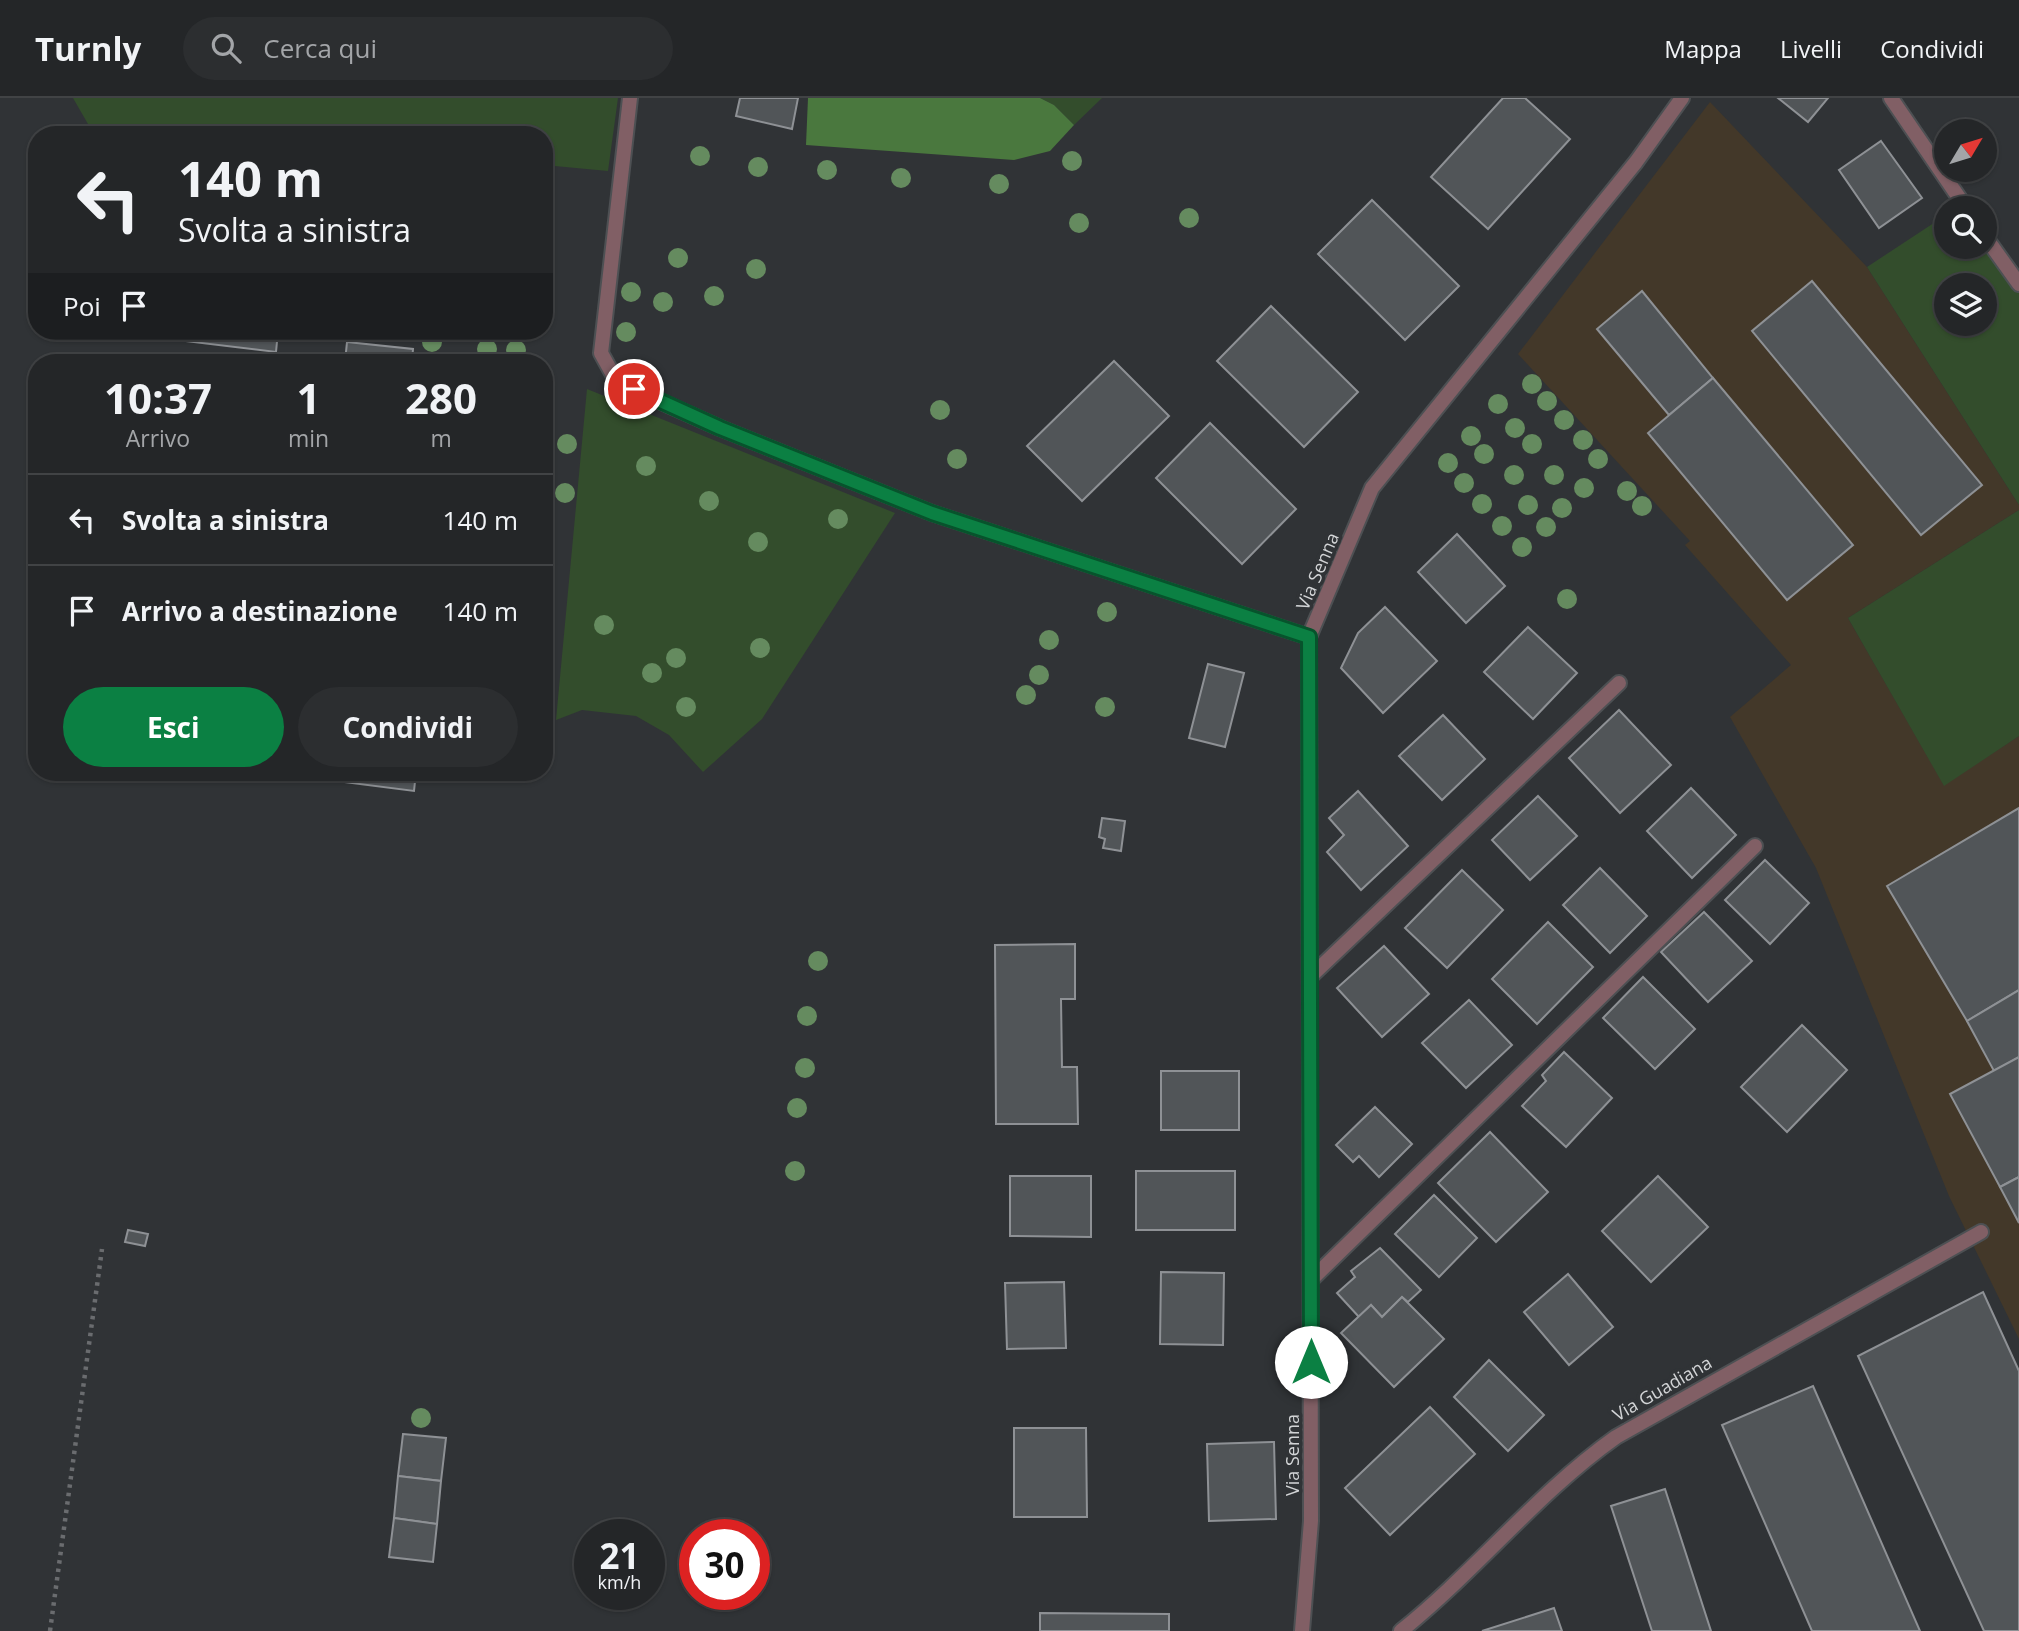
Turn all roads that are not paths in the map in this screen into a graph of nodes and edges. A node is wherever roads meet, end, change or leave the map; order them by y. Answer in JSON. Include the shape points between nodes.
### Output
{"nodes":[{"id":1,"x":630,"y":98,"type":"edge"},
{"id":2,"x":1682,"y":98,"type":"edge"},
{"id":3,"x":1891,"y":98,"type":"edge"},
{"id":4,"x":1958,"y":196,"type":"edge"},
{"id":5,"x":1997,"y":253,"type":"edge"},
{"id":6,"x":2019,"y":284,"type":"edge"},
{"id":7,"x":1309,"y":637,"type":"junction"},
{"id":8,"x":1619,"y":683,"type":"dead end"},
{"id":9,"x":1755,"y":846,"type":"dead end"},
{"id":10,"x":1310,"y":977,"type":"junction"},
{"id":11,"x":1981,"y":1231,"type":"dead end"},
{"id":12,"x":1311,"y":1280,"type":"junction"},
{"id":13,"x":1302,"y":1631,"type":"edge"},
{"id":14,"x":1401,"y":1631,"type":"edge"}],
"edges":[{"from":1,"to":7,"type":"street","via":[[601,353],[617,382],[932,513]]},
{"from":2,"to":7,"type":"street","name":"Via Senna","via":[[1636,162],[1372,488]]},
{"from":3,"to":4,"type":"street"},
{"from":5,"to":6,"type":"street"},
{"from":7,"to":10,"type":"street","name":"Via Senna"},
{"from":8,"to":10,"type":"street"},
{"from":9,"to":12,"type":"street"},
{"from":10,"to":12,"type":"street","name":"Via Senna"},
{"from":11,"to":14,"type":"street","name":"Via Guadiana","via":[[1616,1437],[1562,1480]]},
{"from":12,"to":13,"type":"street","name":"Via Senna","via":[[1311,1521]]}]}
